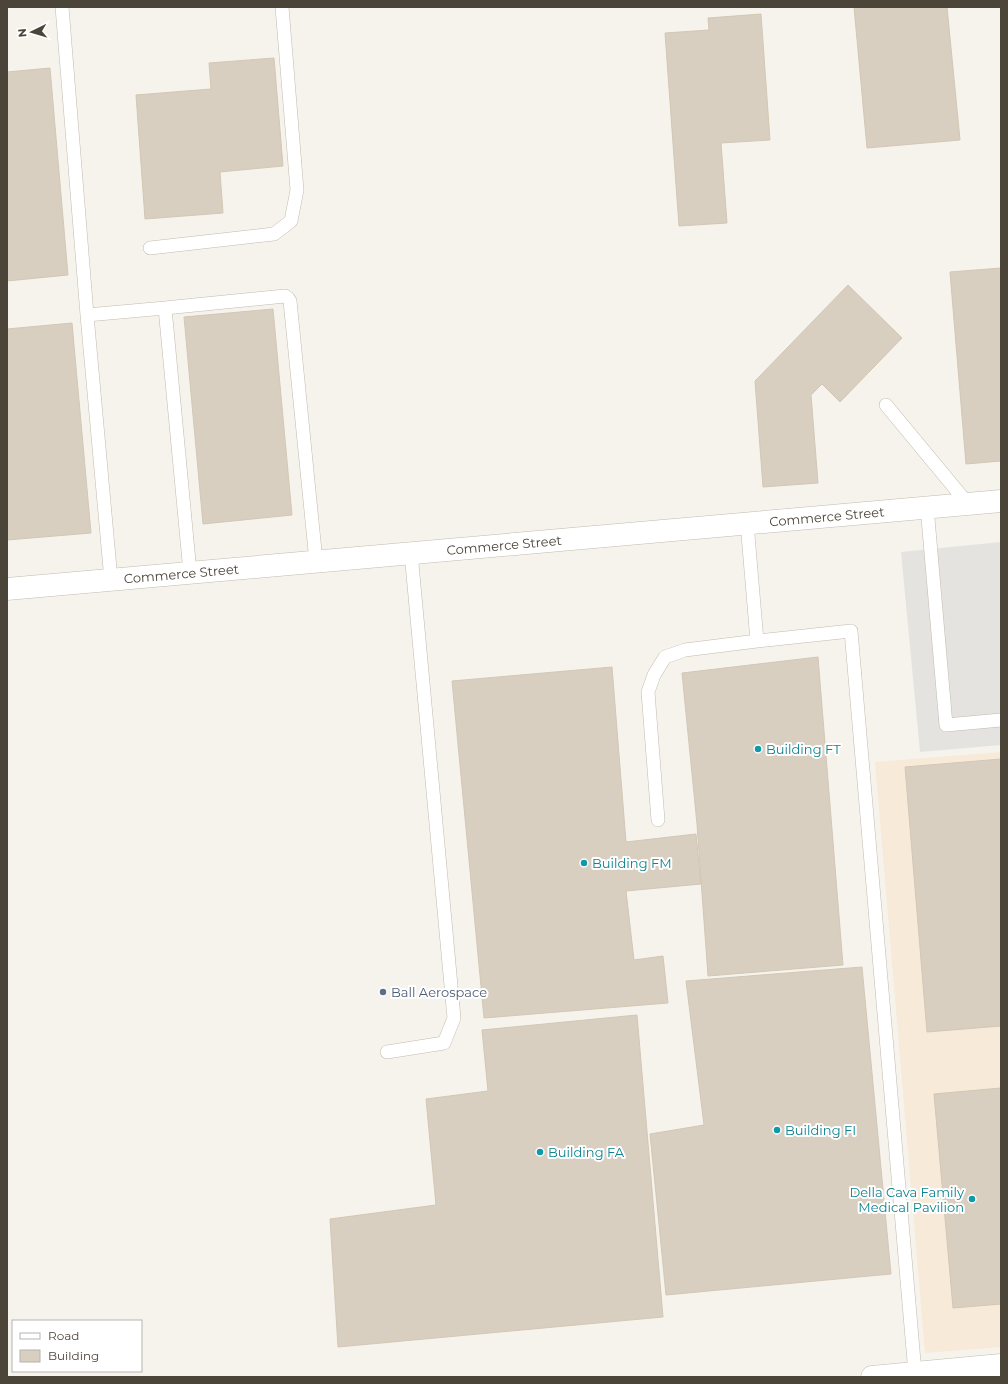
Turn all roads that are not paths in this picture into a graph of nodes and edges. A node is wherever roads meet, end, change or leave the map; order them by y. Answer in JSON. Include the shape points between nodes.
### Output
{"nodes":[{"id":1,"x":62,"y":7,"type":"edge"},
{"id":2,"x":282,"y":7,"type":"edge"},
{"id":3,"x":150,"y":248,"type":"dead end"},
{"id":4,"x":165,"y":308,"type":"junction"},
{"id":5,"x":88,"y":315,"type":"junction"},
{"id":6,"x":886,"y":405,"type":"dead end"},
{"id":7,"x":1001,"y":501,"type":"edge"},
{"id":8,"x":968,"y":504,"type":"junction"},
{"id":9,"x":927,"y":507,"type":"junction"},
{"id":10,"x":746,"y":523,"type":"junction"},
{"id":11,"x":411,"y":553,"type":"junction"},
{"id":12,"x":316,"y":561,"type":"junction"},
{"id":13,"x":190,"y":572,"type":"junction"},
{"id":14,"x":111,"y":580,"type":"junction"},
{"id":15,"x":7,"y":589,"type":"edge"},
{"id":16,"x":757,"y":641,"type":"junction"},
{"id":17,"x":1001,"y":720,"type":"edge"},
{"id":18,"x":658,"y":820,"type":"dead end"},
{"id":19,"x":386,"y":1052,"type":"dead end"},
{"id":20,"x":1001,"y":1365,"type":"edge"},
{"id":21,"x":915,"y":1373,"type":"junction"},
{"id":22,"x":872,"y":1377,"type":"edge"}],
"edges":[{"from":1,"to":5,"type":"lane"},
{"from":2,"to":3,"type":"lane","via":[[297,190],[291,221],[274,234]]},
{"from":4,"to":5,"type":"lane"},
{"from":4,"to":12,"type":"lane","via":[[285,296],[290,301]]},
{"from":4,"to":13,"type":"lane"},
{"from":5,"to":14,"type":"lane"},
{"from":6,"to":8,"type":"lane"},
{"from":7,"to":8,"type":"street","name":"Commerce Street"},
{"from":8,"to":9,"type":"street","name":"Commerce Street"},
{"from":9,"to":10,"type":"street","name":"Commerce Street"},
{"from":9,"to":17,"type":"lane","via":[[946,725]]},
{"from":10,"to":11,"type":"street","name":"Commerce Street"},
{"from":10,"to":16,"type":"lane"},
{"from":11,"to":12,"type":"street","name":"Commerce Street"},
{"from":11,"to":19,"type":"lane","via":[[454,1018],[444,1043]]},
{"from":12,"to":13,"type":"street","name":"Commerce Street"},
{"from":13,"to":14,"type":"street","name":"Commerce Street"},
{"from":14,"to":15,"type":"street","name":"Commerce Street"},
{"from":16,"to":18,"type":"lane","via":[[685,650],[665,657],[654,675],[648,692]]},
{"from":16,"to":21,"type":"lane","via":[[850,631]]},
{"from":20,"to":21,"type":"street"},
{"from":21,"to":22,"type":"street"}]}
